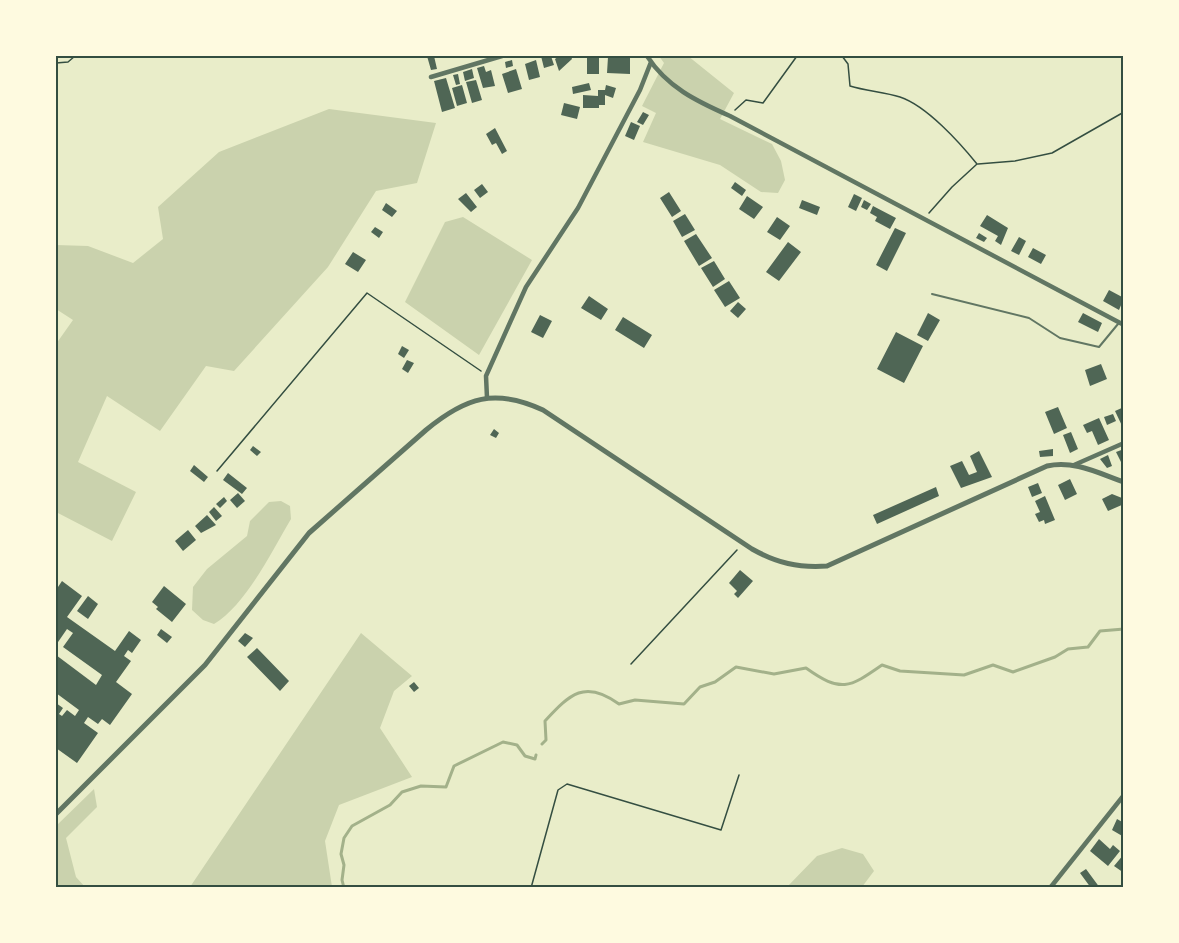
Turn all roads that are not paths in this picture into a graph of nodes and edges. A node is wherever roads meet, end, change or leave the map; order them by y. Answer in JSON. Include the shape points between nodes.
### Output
{"nodes":[{"id":1,"x":502,"y":56,"type":"edge"},
{"id":2,"x":647,"y":56,"type":"edge"},
{"id":3,"x":651,"y":62,"type":"junction"},
{"id":4,"x":431,"y":77,"type":"dead end"},
{"id":5,"x":932,"y":294,"type":"dead end"},
{"id":6,"x":1121,"y":324,"type":"edge"},
{"id":7,"x":488,"y":398,"type":"junction"},
{"id":8,"x":1124,"y":443,"type":"edge"},
{"id":9,"x":1074,"y":465,"type":"junction"},
{"id":10,"x":1124,"y":482,"type":"edge"},
{"id":11,"x":1124,"y":795,"type":"edge"},
{"id":12,"x":56,"y":814,"type":"edge"},
{"id":13,"x":1050,"y":888,"type":"edge"}],
"edges":[{"from":1,"to":4,"type":"street"},
{"from":2,"to":3,"type":"street"},
{"from":3,"to":6,"type":"street","via":[[658,74],[680,90]]},
{"from":3,"to":7,"type":"street","via":[[578,208],[526,287],[486,376]]},
{"from":5,"to":6,"type":"lane","via":[[1029,318],[1059,338],[1099,347]]},
{"from":7,"to":9,"type":"street","via":[[517,399],[543,410],[744,543],[770,559],[795,567],[827,567],[1047,466]]},
{"from":7,"to":12,"type":"street","via":[[469,402],[443,416],[329,513],[291,553],[206,665]]},
{"from":8,"to":9,"type":"street"},
{"from":9,"to":10,"type":"street"},
{"from":11,"to":13,"type":"street"}]}
